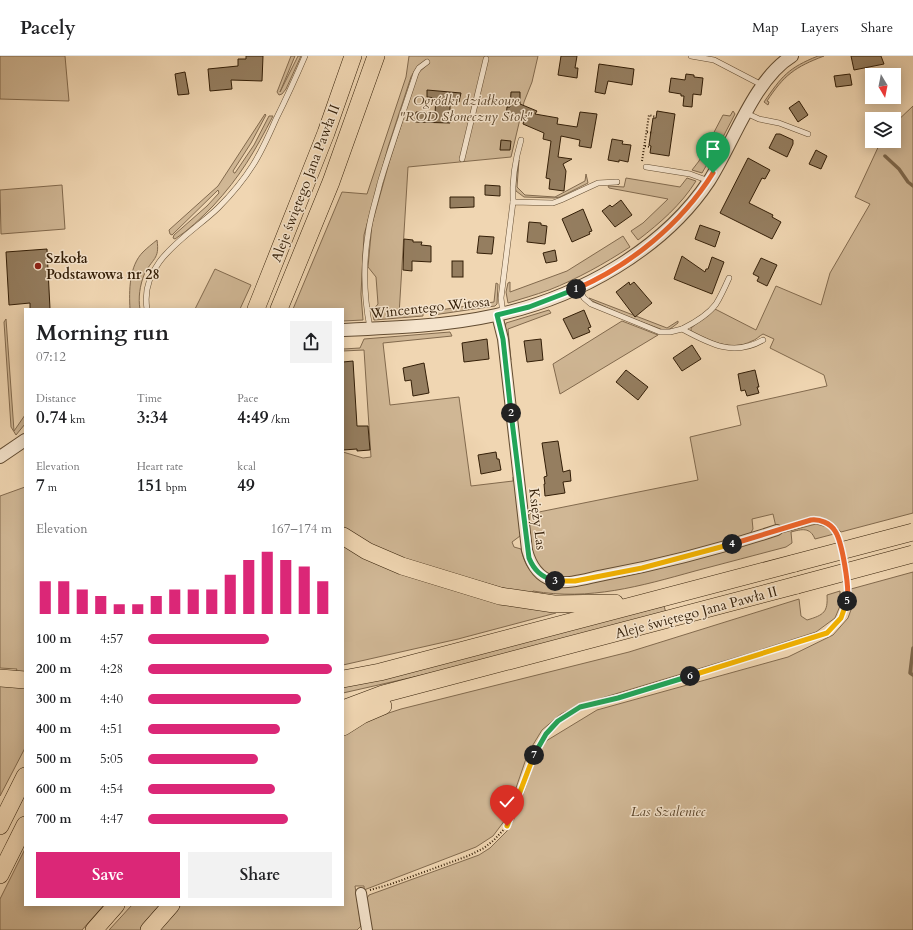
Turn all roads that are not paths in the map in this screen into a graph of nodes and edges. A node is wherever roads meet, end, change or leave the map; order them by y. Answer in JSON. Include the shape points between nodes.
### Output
{"nodes":[{"id":1,"x":305,"y":56,"type":"edge"},
{"id":2,"x":353,"y":56,"type":"edge"},
{"id":3,"x":376,"y":56,"type":"edge"},
{"id":4,"x":691,"y":56,"type":"edge"},
{"id":5,"x":792,"y":56,"type":"edge"},
{"id":6,"x":486,"y":59,"type":"dead end"},
{"id":7,"x":427,"y":62,"type":"dead end"},
{"id":8,"x":762,"y":85,"type":"junction"},
{"id":9,"x":746,"y":113,"type":"junction"},
{"id":10,"x":808,"y":134,"type":"dead end"},
{"id":11,"x":521,"y":140,"type":"dead end"},
{"id":12,"x":462,"y":159,"type":"dead end"},
{"id":13,"x":646,"y":167,"type":"road end"},
{"id":14,"x":708,"y":181,"type":"junction"},
{"id":15,"x":617,"y":182,"type":"dead end"},
{"id":16,"x":513,"y":202,"type":"junction"},
{"id":17,"x":729,"y":278,"type":"dead end"},
{"id":18,"x":578,"y":288,"type":"junction"},
{"id":19,"x":147,"y":308,"type":"edge"},
{"id":20,"x":256,"y":308,"type":"edge"},
{"id":21,"x":279,"y":308,"type":"edge"},
{"id":22,"x":500,"y":314,"type":"junction"},
{"id":23,"x":370,"y":329,"type":"junction"},
{"id":24,"x":682,"y":329,"type":"junction"},
{"id":25,"x":344,"y":330,"type":"edge"},
{"id":26,"x":763,"y":340,"type":"dead end"},
{"id":27,"x":24,"y":441,"type":"edge"},
{"id":28,"x":0,"y":457,"type":"edge"},
{"id":29,"x":777,"y":530,"type":"road end"},
{"id":30,"x":913,"y":532,"type":"edge"},
{"id":31,"x":344,"y":537,"type":"edge"},
{"id":32,"x":913,"y":554,"type":"edge"},
{"id":33,"x":675,"y":595,"type":"junction"},
{"id":34,"x":478,"y":669,"type":"junction"},
{"id":35,"x":0,"y":678,"type":"edge"},
{"id":36,"x":24,"y":680,"type":"edge"},
{"id":37,"x":344,"y":680,"type":"edge"},
{"id":38,"x":383,"y":694,"type":"junction"},
{"id":39,"x":344,"y":702,"type":"edge"},
{"id":40,"x":344,"y":709,"type":"edge"},
{"id":41,"x":344,"y":726,"type":"edge"},
{"id":42,"x":24,"y":778,"type":"edge"},
{"id":43,"x":1,"y":824,"type":"edge"},
{"id":44,"x":24,"y":827,"type":"edge"},
{"id":45,"x":0,"y":875,"type":"edge"},
{"id":46,"x":360,"y":893,"type":"road end"},
{"id":47,"x":115,"y":906,"type":"edge"},
{"id":48,"x":170,"y":906,"type":"edge"},
{"id":49,"x":94,"y":930,"type":"edge"},
{"id":50,"x":149,"y":930,"type":"edge"},
{"id":51,"x":366,"y":930,"type":"edge"}],
"edges":[{"from":1,"to":19,"type":"lane","via":[[263,147],[243,180],[218,208],[168,252],[156,268],[148,283]]},
{"from":2,"to":20,"type":"highway","name":"Aleje świętego Jana Pawła II","via":[[326,133]]},
{"from":3,"to":21,"type":"highway","name":"Aleje świętego Jana Pawła II","via":[[341,154]]},
{"from":4,"to":8,"type":"lane","via":[[714,60]]},
{"from":5,"to":8,"type":"street","name":"Wincentego Witosa","via":[[780,64]]},
{"from":6,"to":12,"type":"lane"},
{"from":7,"to":23,"type":"lane","via":[[416,73],[370,220],[367,235],[365,296]]},
{"from":8,"to":9,"type":"street","name":"Wincentego Witosa"},
{"from":9,"to":10,"type":"lane","via":[[760,120],[779,122]]},
{"from":9,"to":14,"type":"street","name":"Wincentego Witosa"},
{"from":11,"to":16,"type":"lane","via":[[515,163]]},
{"from":13,"to":14,"type":"lane","via":[[690,174]]},
{"from":14,"to":18,"type":"street","name":"Wincentego Witosa","via":[[687,210],[657,237],[630,258]]},
{"from":15,"to":16,"type":"lane","via":[[598,183],[553,203]]},
{"from":16,"to":22,"type":"lane"},
{"from":17,"to":24,"type":"lane","via":[[716,304],[699,319]]},
{"from":18,"to":22,"type":"street","name":"Wincentego Witosa","via":[[535,305]]},
{"from":18,"to":24,"type":"lane","via":[[587,301],[660,332]]},
{"from":22,"to":23,"type":"street","name":"Wincentego Witosa","via":[[438,324]]},
{"from":22,"to":29,"type":"street","name":"Księży Las","via":[[527,550],[532,565],[541,575],[553,581],[575,581],[670,561]]},
{"from":23,"to":25,"type":"street","name":"Wincentego Witosa"},
{"from":24,"to":26,"type":"lane","via":[[726,348],[750,346]]},
{"from":27,"to":28,"type":"street"},
{"from":30,"to":33,"type":"highway","name":"Aleje świętego Jana Pawła II","bridge":true},
{"from":31,"to":33,"type":"highway","via":[[402,566],[500,596],[577,605]]},
{"from":32,"to":34,"type":"highway","name":"Aleje świętego Jana Pawła II","bridge":true},
{"from":33,"to":37,"type":"highway"},
{"from":34,"to":38,"type":"highway"},
{"from":34,"to":41,"type":"highway","via":[[362,714]]},
{"from":35,"to":36,"type":"highway"},
{"from":38,"to":39,"type":"lane"},
{"from":38,"to":40,"type":"highway"},
{"from":42,"to":43,"type":"highway"},
{"from":44,"to":45,"type":"highway"},
{"from":46,"to":51,"type":"street"},
{"from":47,"to":49,"type":"highway"},
{"from":48,"to":50,"type":"highway"}]}
